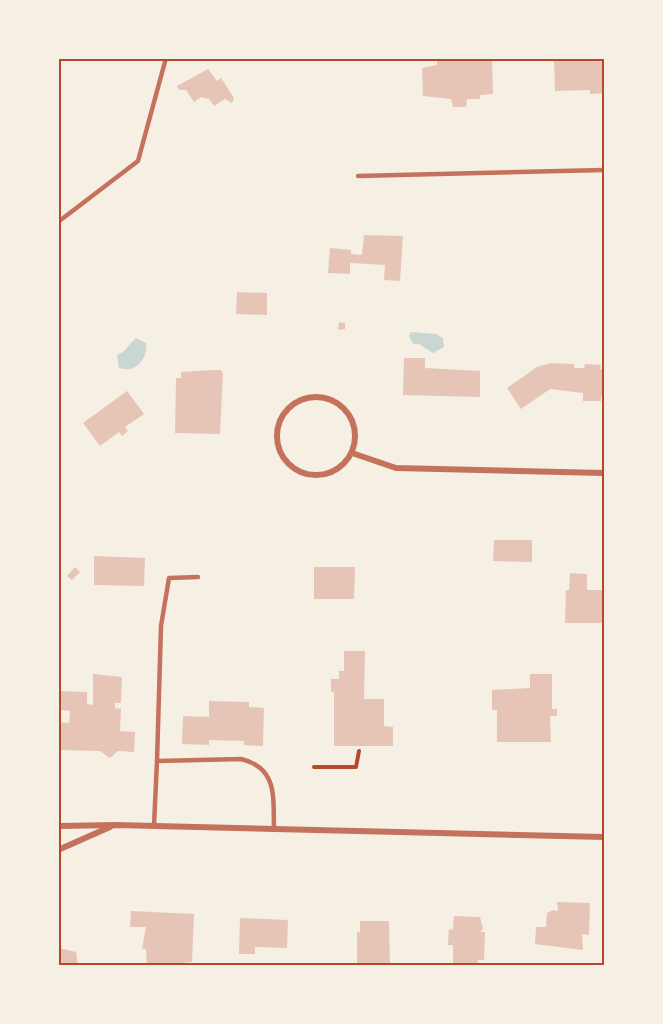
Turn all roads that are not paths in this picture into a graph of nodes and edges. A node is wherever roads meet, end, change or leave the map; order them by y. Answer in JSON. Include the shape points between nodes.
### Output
{"nodes":[{"id":1,"x":166,"y":58,"type":"edge"},
{"id":2,"x":604,"y":170,"type":"edge"},
{"id":3,"x":358,"y":176,"type":"dead end"},
{"id":4,"x":58,"y":222,"type":"edge"},
{"id":5,"x":352,"y":453,"type":"junction"},
{"id":6,"x":604,"y":473,"type":"edge"},
{"id":7,"x":198,"y":577,"type":"dead end"},
{"id":8,"x":157,"y":761,"type":"junction"},
{"id":9,"x":116,"y":825,"type":"junction"},
{"id":10,"x":58,"y":826,"type":"edge"},
{"id":11,"x":154,"y":826,"type":"junction"},
{"id":12,"x":274,"y":828,"type":"junction"},
{"id":13,"x":604,"y":837,"type":"edge"},
{"id":14,"x":58,"y":850,"type":"edge"}],
"edges":[{"from":1,"to":4,"type":"lane","via":[[138,160]]},
{"from":2,"to":3,"type":"lane"},
{"from":5,"to":5,"type":"street","via":[[356,438],[353,422],[339,404],[308,397],[284,413],[278,441],[280,451],[292,466],[304,473],[326,474]]},
{"from":5,"to":6,"type":"street","via":[[396,468]]},
{"from":7,"to":8,"type":"lane","via":[[169,578],[161,626]]},
{"from":8,"to":11,"type":"lane"},
{"from":8,"to":12,"type":"lane","via":[[254,762],[267,771],[272,786]]},
{"from":9,"to":10,"type":"street"},
{"from":9,"to":11,"type":"street"},
{"from":9,"to":14,"type":"street"},
{"from":11,"to":12,"type":"street"},
{"from":12,"to":13,"type":"street"}]}
